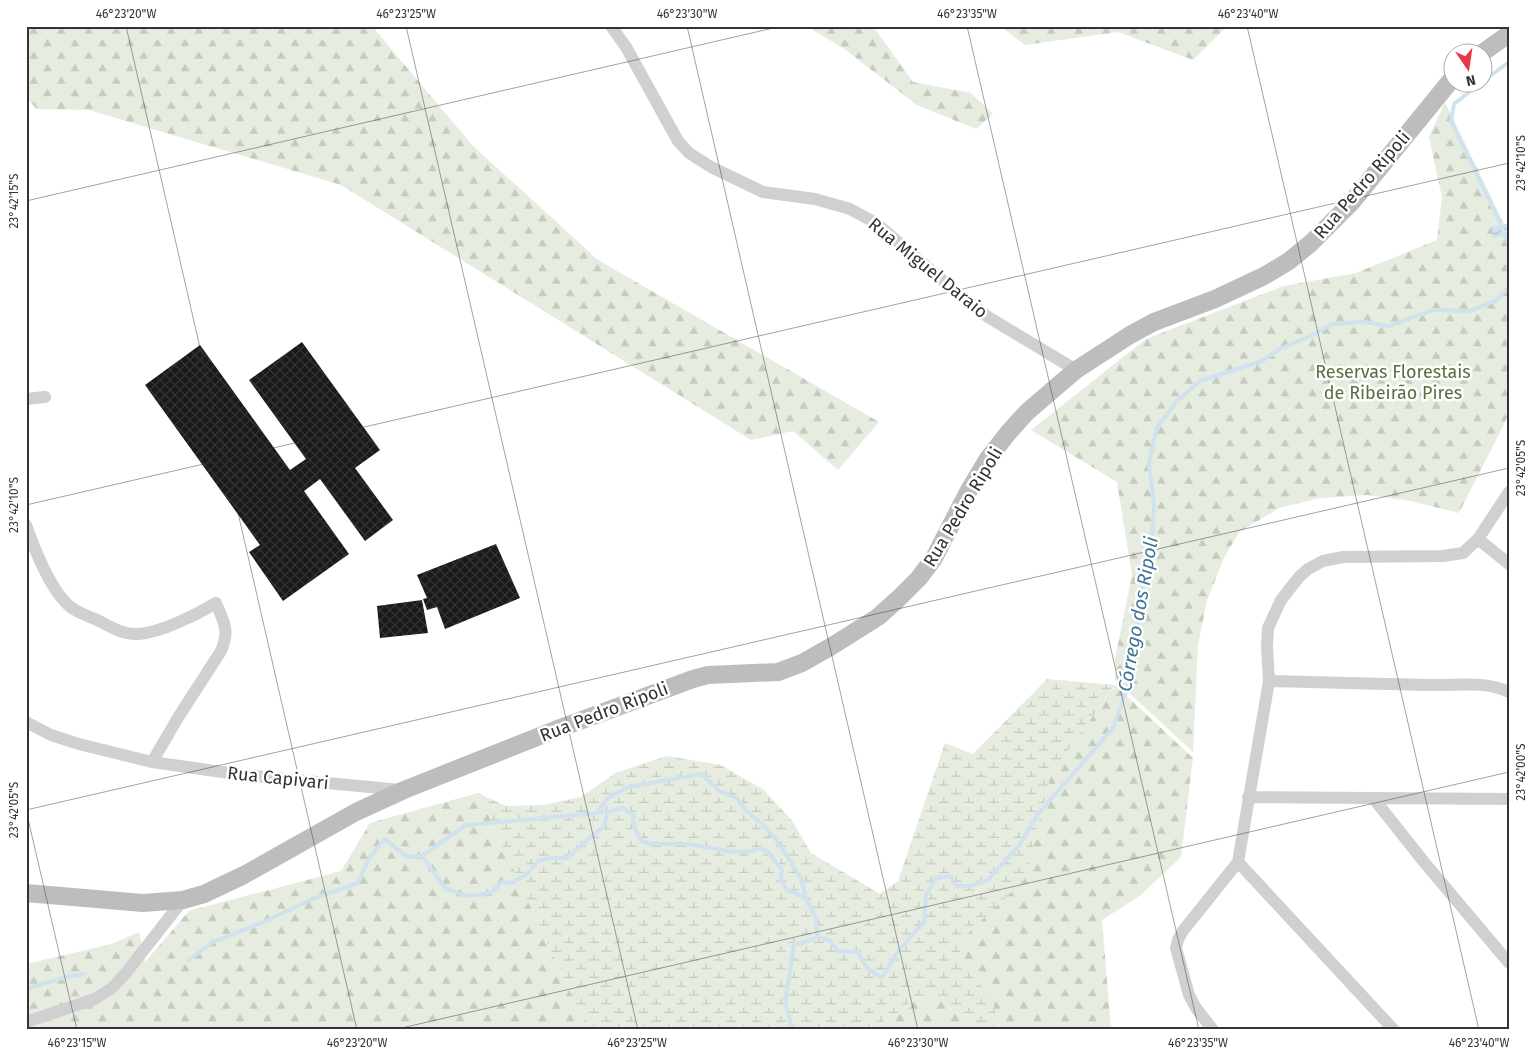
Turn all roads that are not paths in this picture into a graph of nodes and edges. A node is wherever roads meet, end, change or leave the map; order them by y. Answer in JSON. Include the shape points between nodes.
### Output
{"nodes":[{"id":1,"x":611,"y":26,"type":"edge"},
{"id":2,"x":1509,"y":34,"type":"edge"},
{"id":3,"x":1492,"y":46,"type":"edge"},
{"id":4,"x":1442,"y":91,"type":"edge"},
{"id":5,"x":1076,"y":370,"type":"junction"},
{"id":6,"x":45,"y":397,"type":"dead end"},
{"id":7,"x":26,"y":399,"type":"edge"},
{"id":8,"x":1509,"y":492,"type":"edge"},
{"id":9,"x":26,"y":525,"type":"edge"},
{"id":10,"x":1478,"y":539,"type":"junction"},
{"id":11,"x":1509,"y":564,"type":"edge"},
{"id":12,"x":1269,"y":681,"type":"junction"},
{"id":13,"x":1509,"y":692,"type":"edge"},
{"id":14,"x":26,"y":722,"type":"edge"},
{"id":15,"x":152,"y":762,"type":"junction"},
{"id":16,"x":404,"y":790,"type":"junction"},
{"id":17,"x":1248,"y":797,"type":"junction"},
{"id":18,"x":1374,"y":799,"type":"junction"},
{"id":19,"x":1508,"y":799,"type":"edge"},
{"id":20,"x":1238,"y":862,"type":"junction"},
{"id":21,"x":26,"y":893,"type":"edge"},
{"id":22,"x":183,"y":900,"type":"junction"},
{"id":23,"x":1509,"y":963,"type":"edge"},
{"id":24,"x":26,"y":1022,"type":"edge"},
{"id":25,"x":1213,"y":1030,"type":"edge"},
{"id":26,"x":1394,"y":1030,"type":"edge"}],
"edges":[{"from":1,"to":5,"type":"street","name":"Rua Miguel Daraio","via":[[678,141],[689,153],[763,192],[815,199],[850,209],[876,223],[988,317]]},
{"from":2,"to":3,"type":"street"},
{"from":4,"to":5,"type":"street","name":"Rua Pedro Ripoli","via":[[1351,203],[1289,261],[1215,299],[1154,322]]},
{"from":5,"to":16,"type":"street","name":"Rua Pedro Ripoli","via":[[1027,412],[987,460],[934,558],[919,578],[878,617],[832,646],[778,672],[708,675],[693,679]]},
{"from":6,"to":7,"type":"street"},
{"from":8,"to":10,"type":"street"},
{"from":9,"to":15,"type":"street","via":[[62,599],[72,608],[113,628],[127,633],[152,632],[192,617],[216,603],[227,631],[221,651]]},
{"from":10,"to":11,"type":"street"},
{"from":10,"to":12,"type":"street","via":[[1455,555],[1343,557],[1323,561],[1308,569],[1281,600],[1268,628]]},
{"from":12,"to":13,"type":"street","via":[[1484,684]]},
{"from":12,"to":17,"type":"street"},
{"from":14,"to":15,"type":"street","name":"Rua Capivari","via":[[78,744]]},
{"from":15,"to":16,"type":"street","name":"Rua Capivari","via":[[243,775]]},
{"from":16,"to":22,"type":"street","name":"Rua Pedro Ripoli","via":[[356,812],[244,876]]},
{"from":17,"to":18,"type":"street"},
{"from":17,"to":20,"type":"street"},
{"from":18,"to":19,"type":"street"},
{"from":18,"to":23,"type":"street"},
{"from":20,"to":25,"type":"street","via":[[1182,932],[1176,948],[1189,995]]},
{"from":20,"to":26,"type":"street"},
{"from":21,"to":22,"type":"street","name":"Rua Pedro Ripoli","via":[[142,903]]},
{"from":22,"to":24,"type":"street","via":[[112,988],[95,999]]}]}
